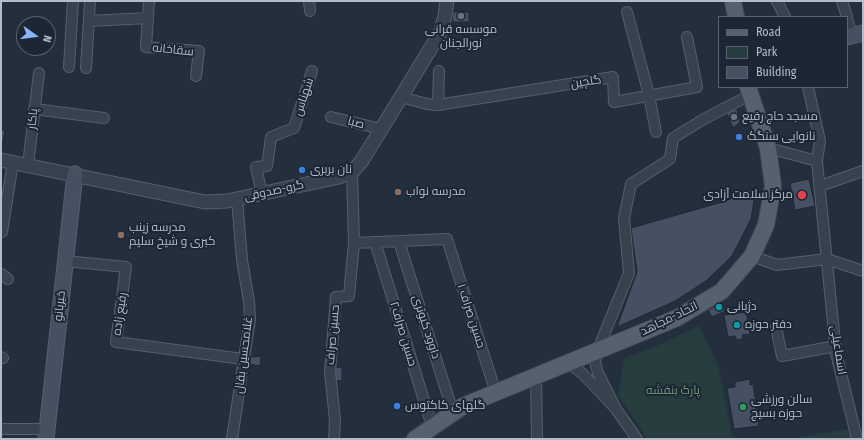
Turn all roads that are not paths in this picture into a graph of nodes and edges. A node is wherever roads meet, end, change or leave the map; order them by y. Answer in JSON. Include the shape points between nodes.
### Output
{"nodes":[{"id":1,"x":73,"y":1,"type":"edge"},
{"id":2,"x":90,"y":1,"type":"edge"},
{"id":3,"x":149,"y":1,"type":"edge"},
{"id":4,"x":447,"y":1,"type":"edge"},
{"id":5,"x":733,"y":1,"type":"edge"},
{"id":6,"x":777,"y":1,"type":"edge"},
{"id":7,"x":842,"y":1,"type":"edge"},
{"id":8,"x":627,"y":12,"type":"dead end"},
{"id":9,"x":736,"y":16,"type":"edge"},
{"id":10,"x":784,"y":16,"type":"edge"},
{"id":11,"x":847,"y":16,"type":"edge"},
{"id":12,"x":148,"y":18,"type":"junction"},
{"id":13,"x":848,"y":20,"type":"edge"},
{"id":14,"x":89,"y":21,"type":"junction"},
{"id":15,"x":854,"y":35,"type":"edge"},
{"id":16,"x":687,"y":37,"type":"dead end"},
{"id":17,"x":69,"y":67,"type":"dead end"},
{"id":18,"x":86,"y":68,"type":"dead end"},
{"id":19,"x":439,"y":70,"type":"dead end"},
{"id":20,"x":312,"y":71,"type":"dead end"},
{"id":21,"x":40,"y":73,"type":"dead end"},
{"id":22,"x":196,"y":76,"type":"dead end"},
{"id":23,"x":808,"y":88,"type":"edge"},
{"id":24,"x":749,"y":91,"type":"edge"},
{"id":25,"x":649,"y":96,"type":"junction"},
{"id":26,"x":401,"y":97,"type":"junction"},
{"id":27,"x":438,"y":105,"type":"junction"},
{"id":28,"x":34,"y":109,"type":"junction"},
{"id":29,"x":331,"y":117,"type":"dead end"},
{"id":30,"x":104,"y":118,"type":"dead end"},
{"id":31,"x":381,"y":129,"type":"junction"},
{"id":32,"x":656,"y":132,"type":"dead end"},
{"id":33,"x":768,"y":148,"type":"junction"},
{"id":34,"x":7,"y":161,"type":"edge"},
{"id":35,"x":817,"y":161,"type":"junction"},
{"id":36,"x":28,"y":165,"type":"junction"},
{"id":37,"x":863,"y":171,"type":"edge"},
{"id":38,"x":352,"y":172,"type":"junction"},
{"id":39,"x":75,"y":174,"type":"junction"},
{"id":40,"x":820,"y":186,"type":"junction"},
{"id":41,"x":262,"y":194,"type":"junction"},
{"id":42,"x":237,"y":199,"type":"junction"},
{"id":43,"x":2,"y":232,"type":"dead end"},
{"id":44,"x":375,"y":242,"type":"junction"},
{"id":45,"x":399,"y":242,"type":"junction"},
{"id":46,"x":354,"y":243,"type":"junction"},
{"id":47,"x":752,"y":256,"type":"junction"},
{"id":48,"x":827,"y":259,"type":"junction"},
{"id":49,"x":65,"y":261,"type":"junction"},
{"id":50,"x":863,"y":271,"type":"edge"},
{"id":51,"x":776,"y":327,"type":"dead end"},
{"id":52,"x":836,"y":346,"type":"junction"},
{"id":53,"x":597,"y":352,"type":"junction"},
{"id":54,"x":243,"y":360,"type":"junction"},
{"id":55,"x":569,"y":363,"type":"junction"},
{"id":56,"x":536,"y":376,"type":"junction"},
{"id":57,"x":496,"y":392,"type":"junction"},
{"id":58,"x":616,"y":409,"type":"junction"},
{"id":59,"x":454,"y":412,"type":"junction"},
{"id":60,"x":432,"y":426,"type":"junction"},
{"id":61,"x":1,"y":429,"type":"edge"},
{"id":62,"x":46,"y":434,"type":"edge"},
{"id":63,"x":232,"y":439,"type":"edge"},
{"id":64,"x":334,"y":439,"type":"edge"},
{"id":65,"x":415,"y":439,"type":"edge"},
{"id":66,"x":537,"y":439,"type":"edge"},
{"id":67,"x":637,"y":439,"type":"edge"},
{"id":68,"x":857,"y":439,"type":"edge"}],
"edges":[{"from":1,"to":17,"type":"street"},
{"from":2,"to":14,"type":"street"},
{"from":3,"to":12,"type":"street","name":"سقاخانه"},
{"from":4,"to":26,"type":"street","via":[[440,33]]},
{"from":5,"to":9,"type":"main road"},
{"from":6,"to":10,"type":"street"},
{"from":7,"to":11,"type":"street"},
{"from":8,"to":25,"type":"street"},
{"from":12,"to":14,"type":"street"},
{"from":12,"to":22,"type":"street","name":"سقاخانه","via":[[146,47],[199,51]]},
{"from":13,"to":15,"type":"street"},
{"from":14,"to":18,"type":"street"},
{"from":16,"to":25,"type":"street","name":"گلچین","via":[[698,87]]},
{"from":19,"to":27,"type":"street"},
{"from":20,"to":41,"type":"street","name":"شهناس","via":[[294,128],[271,137],[266,166],[256,167]]},
{"from":21,"to":28,"type":"street","name":"پاکار"},
{"from":23,"to":35,"type":"street","name":"اسماعیلی","via":[[820,141]]},
{"from":24,"to":33,"type":"main road","name":"اتحاد-مجاهد"},
{"from":24,"to":53,"type":"street","via":[[673,138],[670,159],[631,184],[624,218],[629,273]]},
{"from":25,"to":27,"type":"street","name":"گلچین","via":[[614,102],[613,77]]},
{"from":25,"to":32,"type":"street"},
{"from":26,"to":27,"type":"street","name":"گلچین"},
{"from":26,"to":31,"type":"street"},
{"from":28,"to":30,"type":"street"},
{"from":28,"to":36,"type":"street","name":"پاکار"},
{"from":29,"to":31,"type":"street","name":"صبا"},
{"from":31,"to":38,"type":"street"},
{"from":33,"to":35,"type":"street"},
{"from":33,"to":47,"type":"main road","name":"اتحاد-مجاهد","via":[[772,186],[766,225]]},
{"from":34,"to":36,"type":"street","name":"گرو-صدوقی"},
{"from":34,"to":43,"type":"street"},
{"from":35,"to":40,"type":"street","name":"اسماعیلی"},
{"from":36,"to":39,"type":"street","name":"گرو-صدوقی"},
{"from":37,"to":40,"type":"street"},
{"from":38,"to":41,"type":"street","name":"گرو-صدوقی"},
{"from":38,"to":46,"type":"street","name":"حسین صراف"},
{"from":39,"to":42,"type":"street","name":"گرو-صدوقی","via":[[205,202]]},
{"from":39,"to":49,"type":"main road","name":"خیربانو"},
{"from":40,"to":48,"type":"street","name":"اسماعیلی"},
{"from":41,"to":42,"type":"street","name":"گرو-صدوقی"},
{"from":42,"to":54,"type":"street","name":"غلامحسین بقال","via":[[250,319]]},
{"from":44,"to":45,"type":"street"},
{"from":44,"to":46,"type":"street"},
{"from":44,"to":60,"type":"street","name":"حسین صراف۲"},
{"from":45,"to":57,"type":"street","name":"حسین صراف ۱","via":[[446,239]]},
{"from":45,"to":59,"type":"street","name":"داوود کبوتری"},
{"from":46,"to":64,"type":"street","name":"حسین صراف","via":[[349,296],[336,297],[330,372],[335,420]]},
{"from":47,"to":48,"type":"street","via":[[777,265]]},
{"from":47,"to":53,"type":"main road","name":"اتحاد-مجاهد","via":[[722,291],[677,318]]},
{"from":48,"to":50,"type":"street"},
{"from":48,"to":52,"type":"street","name":"اسماعیلی"},
{"from":49,"to":54,"type":"street","name":"رفیع زاده","via":[[126,267],[116,342]]},
{"from":49,"to":62,"type":"main road","name":"خیربانو"},
{"from":51,"to":52,"type":"street","via":[[782,356]]},
{"from":52,"to":68,"type":"street","name":"اسماعیلی"},
{"from":53,"to":55,"type":"main road","name":"اتحاد-مجاهد"},
{"from":53,"to":58,"type":"street","via":[[595,362],[598,373]]},
{"from":54,"to":63,"type":"street","name":"غلامحسین بقال"},
{"from":55,"to":56,"type":"main road","name":"اتحاد-مجاهد"},
{"from":55,"to":58,"type":"street"},
{"from":56,"to":57,"type":"main road","name":"اتحاد-مجاهد"},
{"from":56,"to":66,"type":"street"},
{"from":57,"to":59,"type":"main road","name":"اتحاد-مجاهد"},
{"from":58,"to":67,"type":"street"},
{"from":59,"to":60,"type":"main road","name":"اتحاد-مجاهد"},
{"from":60,"to":65,"type":"main road","name":"اتحاد-مجاهد"},
{"from":61,"to":62,"type":"street"}]}
